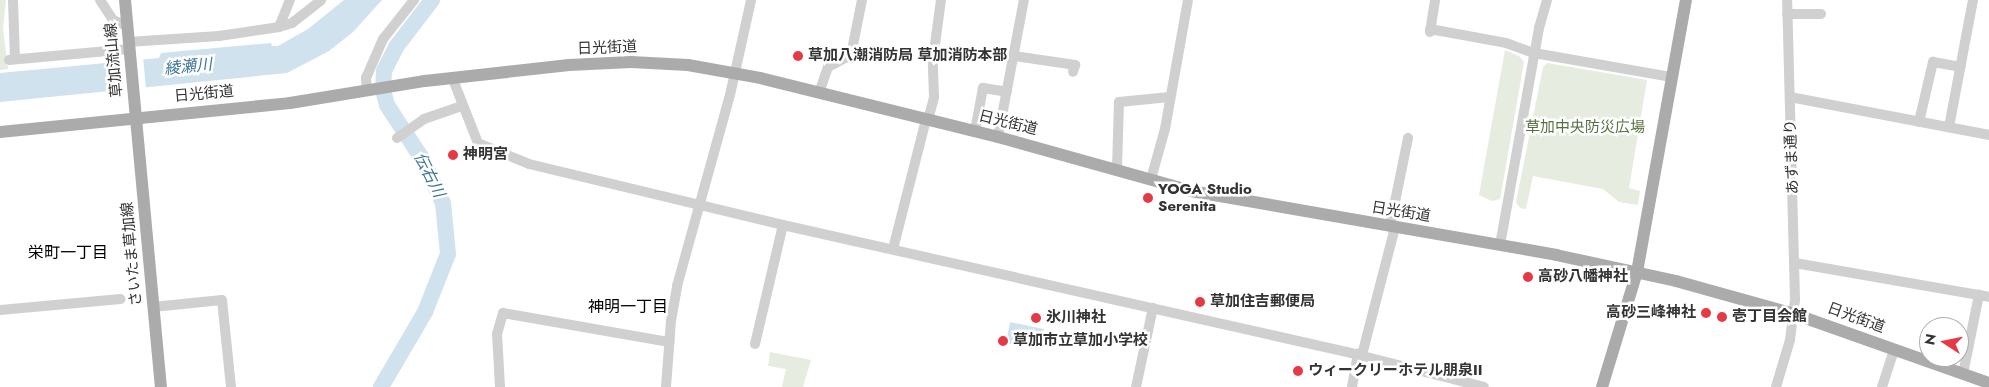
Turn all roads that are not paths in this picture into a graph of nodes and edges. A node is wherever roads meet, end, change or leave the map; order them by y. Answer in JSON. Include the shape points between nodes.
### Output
{"nodes":[{"id":1,"x":13,"y":0,"type":"edge"},
{"id":2,"x":100,"y":0,"type":"edge"},
{"id":3,"x":125,"y":0,"type":"edge"},
{"id":4,"x":290,"y":0,"type":"edge"},
{"id":5,"x":321,"y":0,"type":"edge"},
{"id":6,"x":414,"y":0,"type":"edge"},
{"id":7,"x":751,"y":0,"type":"edge"},
{"id":8,"x":862,"y":0,"type":"edge"},
{"id":9,"x":941,"y":0,"type":"edge"},
{"id":10,"x":1024,"y":0,"type":"edge"},
{"id":11,"x":1188,"y":0,"type":"edge"},
{"id":12,"x":1435,"y":0,"type":"edge"},
{"id":13,"x":1548,"y":0,"type":"edge"},
{"id":14,"x":1686,"y":0,"type":"edge"},
{"id":15,"x":1787,"y":0,"type":"edge"},
{"id":16,"x":1973,"y":0,"type":"edge"},
{"id":17,"x":1787,"y":14,"type":"junction"},
{"id":18,"x":1822,"y":14,"type":"dead end"},
{"id":19,"x":127,"y":26,"type":"junction"},
{"id":20,"x":282,"y":26,"type":"junction"},
{"id":21,"x":129,"y":48,"type":"junction"},
{"id":22,"x":1534,"y":53,"type":"junction"},
{"id":23,"x":1014,"y":56,"type":"junction"},
{"id":24,"x":1961,"y":67,"type":"junction"},
{"id":25,"x":1073,"y":72,"type":"dead end"},
{"id":26,"x":734,"y":73,"type":"junction"},
{"id":27,"x":452,"y":77,"type":"junction"},
{"id":28,"x":1672,"y":77,"type":"junction"},
{"id":29,"x":371,"y":90,"type":"junction"},
{"id":30,"x":1007,"y":92,"type":"junction"},
{"id":31,"x":819,"y":93,"type":"junction"},
{"id":32,"x":1170,"y":97,"type":"junction"},
{"id":33,"x":1790,"y":97,"type":"junction"},
{"id":34,"x":461,"y":106,"type":"junction"},
{"id":35,"x":135,"y":118,"type":"junction"},
{"id":36,"x":927,"y":120,"type":"junction"},
{"id":37,"x":1919,"y":122,"type":"junction"},
{"id":38,"x":1949,"y":127,"type":"junction"},
{"id":39,"x":0,"y":132,"type":"edge"},
{"id":40,"x":975,"y":132,"type":"junction"},
{"id":41,"x":1989,"y":135,"type":"edge"},
{"id":42,"x":998,"y":137,"type":"junction"},
{"id":43,"x":397,"y":138,"type":"dead end"},
{"id":44,"x":1408,"y":138,"type":"dead end"},
{"id":45,"x":1117,"y":169,"type":"junction"},
{"id":46,"x":1151,"y":179,"type":"junction"},
{"id":47,"x":700,"y":206,"type":"junction"},
{"id":48,"x":783,"y":225,"type":"junction"},
{"id":49,"x":1393,"y":227,"type":"junction"},
{"id":50,"x":1500,"y":245,"type":"junction"},
{"id":51,"x":893,"y":250,"type":"junction"},
{"id":52,"x":1795,"y":263,"type":"junction"},
{"id":53,"x":1638,"y":272,"type":"junction"},
{"id":54,"x":1984,"y":296,"type":"edge"},
{"id":55,"x":120,"y":299,"type":"dead end"},
{"id":56,"x":153,"y":307,"type":"junction"},
{"id":57,"x":1153,"y":308,"type":"junction"},
{"id":58,"x":0,"y":310,"type":"edge"},
{"id":59,"x":1794,"y":314,"type":"junction"},
{"id":60,"x":669,"y":342,"type":"junction"},
{"id":61,"x":755,"y":344,"type":"dead end"},
{"id":62,"x":1894,"y":349,"type":"junction"},
{"id":63,"x":1360,"y":355,"type":"junction"},
{"id":64,"x":1963,"y":374,"type":"junction"},
{"id":65,"x":1989,"y":383,"type":"edge"},
{"id":66,"x":161,"y":387,"type":"edge"},
{"id":67,"x":231,"y":387,"type":"edge"},
{"id":68,"x":500,"y":387,"type":"edge"},
{"id":69,"x":666,"y":387,"type":"edge"},
{"id":70,"x":1136,"y":387,"type":"edge"},
{"id":71,"x":1352,"y":387,"type":"edge"},
{"id":72,"x":1484,"y":387,"type":"edge"},
{"id":73,"x":1602,"y":387,"type":"edge"},
{"id":74,"x":1776,"y":387,"type":"edge"},
{"id":75,"x":1882,"y":387,"type":"edge"}],
"edges":[{"from":1,"to":21,"type":"street","via":[[12,60]]},
{"from":2,"to":19,"type":"street","via":[[113,20]]},
{"from":3,"to":19,"type":"main road","name":"草加流山線"},
{"from":4,"to":20,"type":"street"},
{"from":5,"to":20,"type":"street"},
{"from":6,"to":29,"type":"street","via":[[383,38],[368,71]]},
{"from":7,"to":26,"type":"street"},
{"from":8,"to":31,"type":"street","via":[[851,55],[828,67]]},
{"from":9,"to":36,"type":"street","via":[[934,59],[934,97]]},
{"from":10,"to":23,"type":"street"},
{"from":11,"to":32,"type":"street"},
{"from":12,"to":22,"type":"street","via":[[1430,30],[1506,43]]},
{"from":13,"to":22,"type":"street"},
{"from":14,"to":28,"type":"main road"},
{"from":15,"to":17,"type":"street","name":"あずま通り"},
{"from":16,"to":24,"type":"street"},
{"from":17,"to":18,"type":"street"},
{"from":17,"to":33,"type":"street","name":"あずま通り"},
{"from":19,"to":21,"type":"main road","name":"草加流山線"},
{"from":20,"to":21,"type":"street"},
{"from":21,"to":35,"type":"main road","name":"草加流山線"},
{"from":22,"to":28,"type":"street"},
{"from":22,"to":50,"type":"street"},
{"from":23,"to":25,"type":"street","via":[[1075,65]]},
{"from":23,"to":30,"type":"street"},
{"from":24,"to":37,"type":"street","via":[[1933,62]]},
{"from":24,"to":38,"type":"street"},
{"from":26,"to":27,"type":"main road","name":"日光街道","via":[[688,65],[631,62]]},
{"from":26,"to":31,"type":"main road","name":"日光街道"},
{"from":26,"to":47,"type":"street"},
{"from":27,"to":29,"type":"main road","name":"日光街道"},
{"from":27,"to":34,"type":"street"},
{"from":28,"to":53,"type":"main road"},
{"from":29,"to":35,"type":"main road","name":"日光街道","via":[[290,103]]},
{"from":30,"to":40,"type":"street","via":[[983,88]]},
{"from":30,"to":42,"type":"street"},
{"from":31,"to":36,"type":"main road","name":"日光街道"},
{"from":32,"to":45,"type":"street","via":[[1119,102]]},
{"from":32,"to":46,"type":"street"},
{"from":33,"to":37,"type":"street"},
{"from":33,"to":52,"type":"street","name":"あずま通り"},
{"from":34,"to":43,"type":"street","via":[[424,119]]},
{"from":34,"to":47,"type":"street","via":[[473,136],[487,149],[539,166]]},
{"from":35,"to":39,"type":"main road","name":"日光街道"},
{"from":35,"to":56,"type":"main road","name":"さいたま草加線"},
{"from":36,"to":40,"type":"main road","name":"日光街道"},
{"from":36,"to":51,"type":"street"},
{"from":37,"to":38,"type":"street"},
{"from":38,"to":41,"type":"street"},
{"from":40,"to":42,"type":"main road","name":"日光街道"},
{"from":42,"to":45,"type":"main road","name":"日光街道"},
{"from":44,"to":49,"type":"street"},
{"from":45,"to":46,"type":"main road","name":"日光街道"},
{"from":46,"to":49,"type":"main road","name":"日光街道","via":[[1233,200]]},
{"from":47,"to":48,"type":"street"},
{"from":47,"to":60,"type":"street","via":[[677,286]]},
{"from":48,"to":51,"type":"street"},
{"from":48,"to":61,"type":"street"},
{"from":49,"to":50,"type":"main road","name":"日光街道"},
{"from":49,"to":63,"type":"street"},
{"from":50,"to":53,"type":"main road","name":"日光街道"},
{"from":51,"to":57,"type":"street"},
{"from":52,"to":54,"type":"street"},
{"from":52,"to":59,"type":"street","name":"あずま通り"},
{"from":53,"to":59,"type":"main road","name":"日光街道"},
{"from":53,"to":73,"type":"main road"},
{"from":54,"to":64,"type":"street"},
{"from":55,"to":58,"type":"street"},
{"from":56,"to":66,"type":"main road","name":"さいたま草加線"},
{"from":56,"to":67,"type":"street","via":[[222,300]]},
{"from":57,"to":63,"type":"street"},
{"from":57,"to":70,"type":"street"},
{"from":59,"to":62,"type":"main road","name":"日光街道"},
{"from":59,"to":74,"type":"street","name":"あずま通り"},
{"from":60,"to":68,"type":"street","via":[[503,312],[498,334]]},
{"from":60,"to":69,"type":"street"},
{"from":62,"to":64,"type":"main road","name":"日光街道"},
{"from":62,"to":75,"type":"street"},
{"from":63,"to":71,"type":"street"},
{"from":63,"to":72,"type":"street"},
{"from":64,"to":65,"type":"main road","name":"日光街道"}]}
